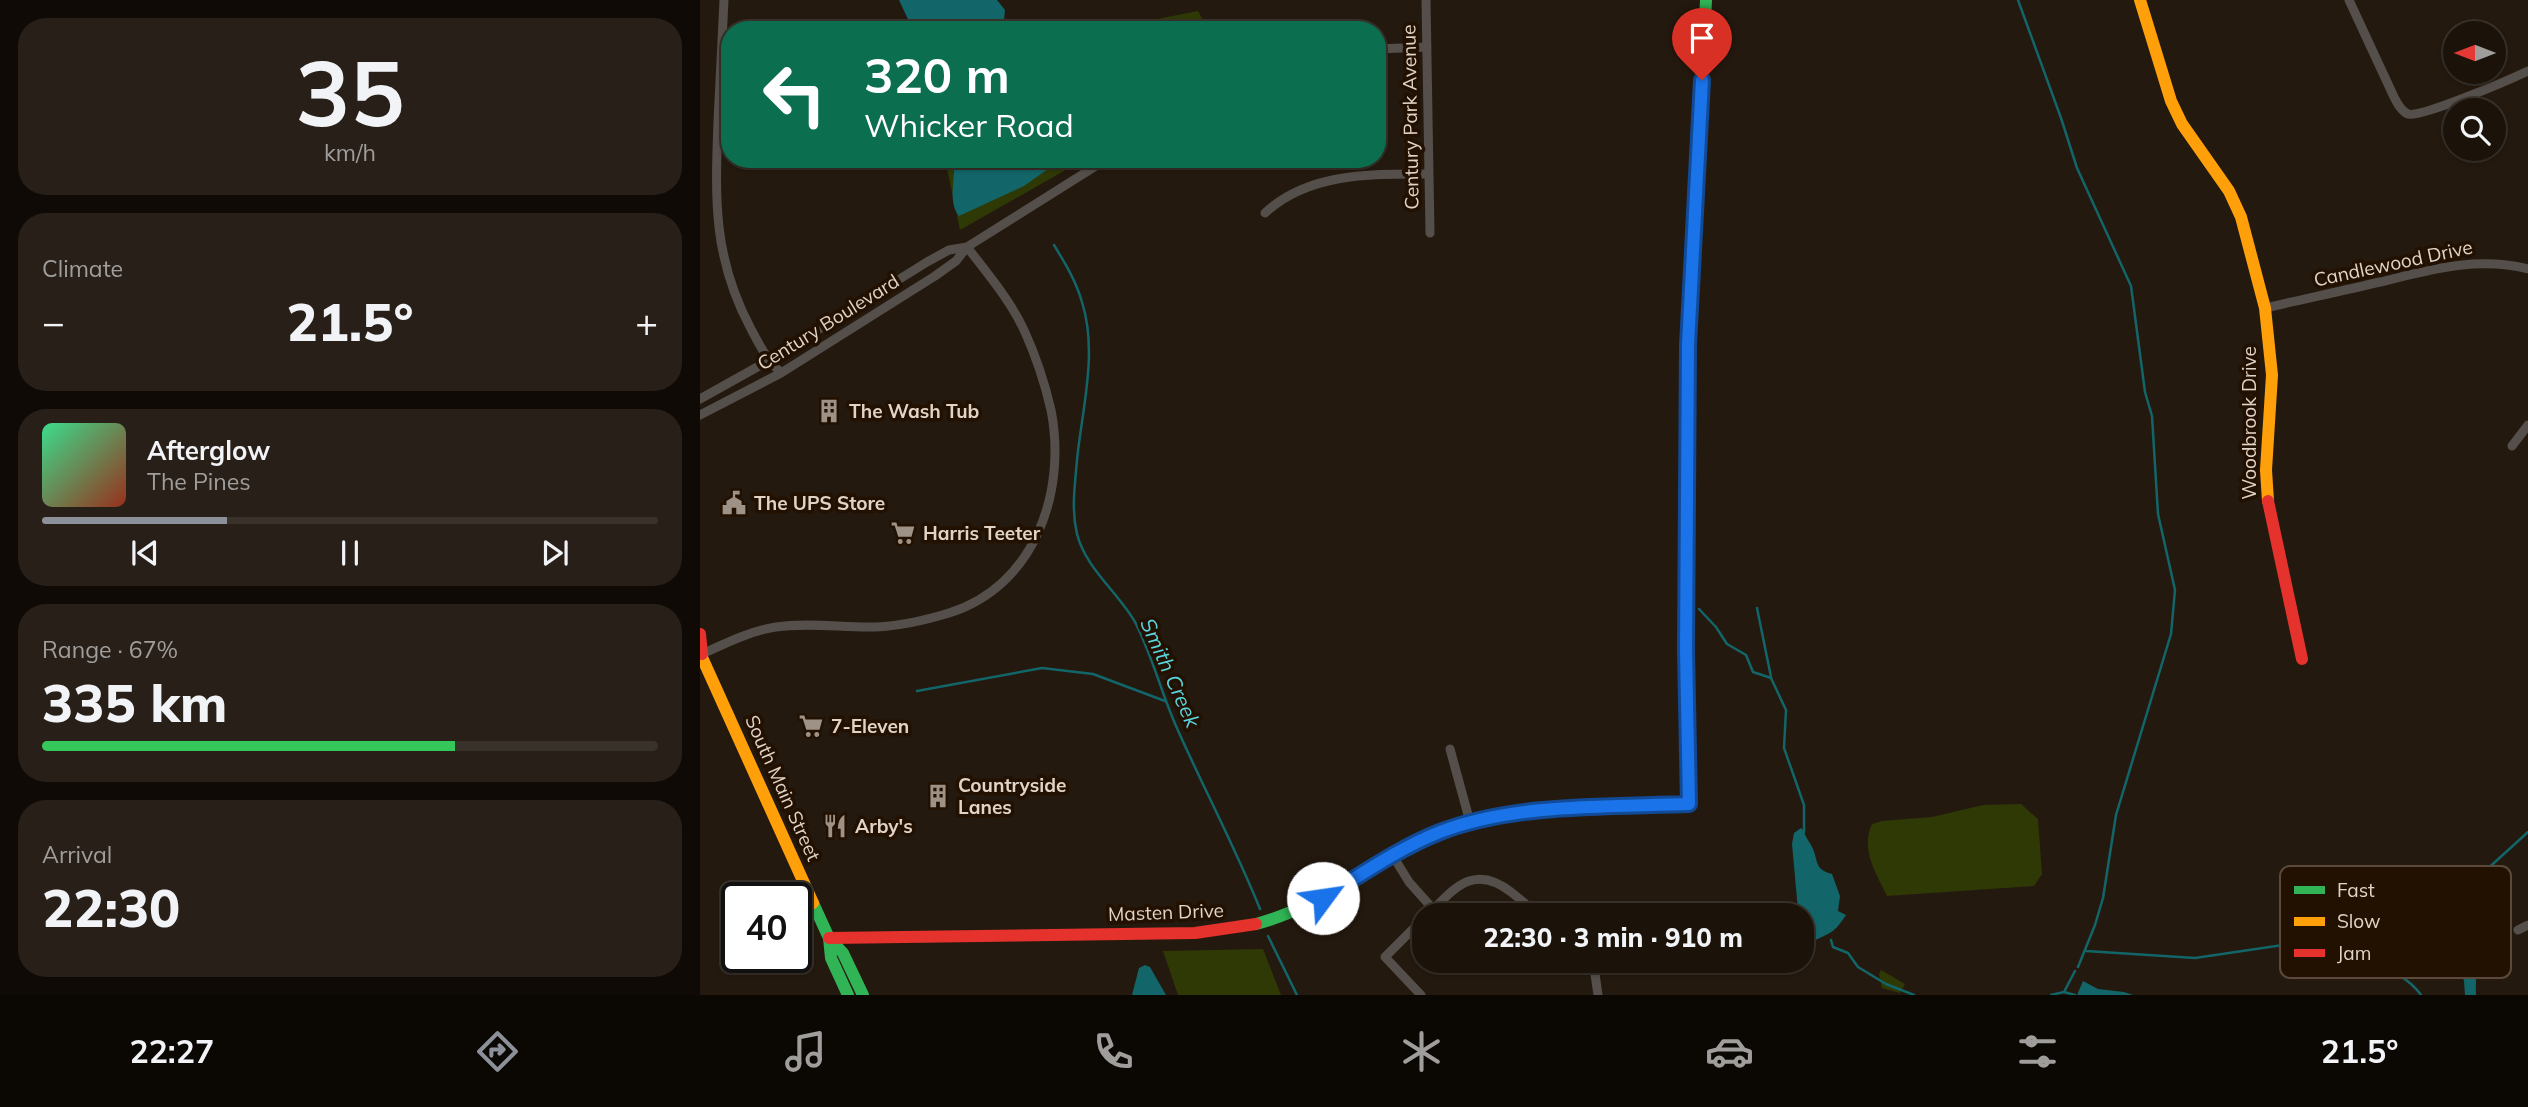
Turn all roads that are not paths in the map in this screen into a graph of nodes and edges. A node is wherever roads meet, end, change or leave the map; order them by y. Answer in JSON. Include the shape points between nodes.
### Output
{"nodes":[{"id":1,"x":724,"y":0,"type":"edge"},
{"id":2,"x":1426,"y":0,"type":"edge"},
{"id":3,"x":1706,"y":0,"type":"edge"},
{"id":4,"x":2140,"y":0,"type":"edge"},
{"id":5,"x":2349,"y":0,"type":"edge"},
{"id":6,"x":723,"y":21,"type":"edge"},
{"id":7,"x":1427,"y":47,"type":"junction"},
{"id":8,"x":1386,"y":49,"type":"edge"},
{"id":9,"x":721,"y":70,"type":"edge"},
{"id":10,"x":2528,"y":71,"type":"edge"},
{"id":11,"x":1093,"y":168,"type":"edge"},
{"id":12,"x":1429,"y":174,"type":"junction"},
{"id":13,"x":1265,"y":214,"type":"dead end"},
{"id":14,"x":1430,"y":233,"type":"dead end"},
{"id":15,"x":967,"y":247,"type":"junction"},
{"id":16,"x":2528,"y":269,"type":"edge"},
{"id":17,"x":896,"y":281,"type":"junction"},
{"id":18,"x":903,"y":296,"type":"junction"},
{"id":19,"x":2265,"y":308,"type":"junction"},
{"id":20,"x":768,"y":361,"type":"junction"},
{"id":21,"x":781,"y":373,"type":"junction"},
{"id":22,"x":700,"y":399,"type":"edge"},
{"id":23,"x":700,"y":415,"type":"edge"},
{"id":24,"x":2528,"y":425,"type":"edge"},
{"id":25,"x":2512,"y":446,"type":"dead end"},
{"id":26,"x":700,"y":634,"type":"edge"},
{"id":27,"x":701,"y":654,"type":"edge"},
{"id":28,"x":2302,"y":659,"type":"dead end"},
{"id":29,"x":1450,"y":749,"type":"dead end"},
{"id":30,"x":1470,"y":822,"type":"junction"},
{"id":31,"x":1393,"y":856,"type":"junction"},
{"id":32,"x":1421,"y":903,"type":"edge"},
{"id":33,"x":1440,"y":903,"type":"edge"},
{"id":34,"x":1522,"y":903,"type":"edge"},
{"id":35,"x":2528,"y":925,"type":"edge"},
{"id":36,"x":1412,"y":930,"type":"edge"},
{"id":37,"x":2518,"y":930,"type":"dead end"},
{"id":38,"x":829,"y":938,"type":"junction"},
{"id":39,"x":1594,"y":973,"type":"edge"},
{"id":40,"x":848,"y":995,"type":"edge"},
{"id":41,"x":863,"y":995,"type":"edge"},
{"id":42,"x":1421,"y":995,"type":"edge"},
{"id":43,"x":1598,"y":995,"type":"edge"}],
"edges":[{"from":1,"to":6,"type":"street"},
{"from":2,"to":7,"type":"street","name":"Century Park Avenue"},
{"from":3,"to":30,"type":"street","name":"Masten Drive","via":[[1688,345],[1689,804],[1529,812]]},
{"from":4,"to":19,"type":"street","name":"Woodbrook Drive","via":[[2171,101],[2230,191],[2241,217]]},
{"from":5,"to":10,"type":"street","via":[[2394,97],[2408,114]]},
{"from":7,"to":8,"type":"street"},
{"from":7,"to":12,"type":"street","name":"Century Park Avenue"},
{"from":9,"to":20,"type":"street","via":[[718,228],[731,283]]},
{"from":11,"to":15,"type":"street","name":"Century Boulevard"},
{"from":12,"to":13,"type":"street","via":[[1372,174],[1335,180],[1283,199]]},
{"from":12,"to":14,"type":"street","name":"Century Park Avenue"},
{"from":15,"to":17,"type":"street","name":"Century Boulevard","via":[[950,250]]},
{"from":15,"to":18,"type":"street","name":"Century Boulevard","via":[[956,261]]},
{"from":15,"to":27,"type":"street","via":[[1019,319],[1051,410],[1051,496],[1033,546],[993,590],[949,613],[885,626],[774,627]]},
{"from":16,"to":19,"type":"street","name":"Candlewood Drive","via":[[2479,262],[2448,266]]},
{"from":17,"to":18,"type":"street"},
{"from":17,"to":20,"type":"street","name":"Century Boulevard"},
{"from":18,"to":21,"type":"street","name":"Century Boulevard"},
{"from":19,"to":28,"type":"street","name":"Woodbrook Drive","via":[[2272,375],[2266,470],[2269,507]]},
{"from":20,"to":21,"type":"street"},
{"from":20,"to":22,"type":"street","name":"Century Boulevard"},
{"from":21,"to":23,"type":"street","name":"Century Boulevard"},
{"from":24,"to":25,"type":"street"},
{"from":26,"to":27,"type":"street","name":"South Main Street"},
{"from":27,"to":38,"type":"street","name":"South Main Street"},
{"from":29,"to":30,"type":"street"},
{"from":30,"to":31,"type":"street","name":"Masten Drive"},
{"from":31,"to":32,"type":"street"},
{"from":31,"to":38,"type":"street","name":"Masten Drive","via":[[1309,905],[1230,930]]},
{"from":33,"to":34,"type":"street","via":[[1466,881],[1483,878],[1500,883]]},
{"from":35,"to":37,"type":"street"},
{"from":36,"to":42,"type":"street","via":[[1385,957]]},
{"from":38,"to":40,"type":"street","name":"South Main Street","via":[[831,958]]},
{"from":38,"to":41,"type":"street","name":"South Main Street","via":[[844,953]]},
{"from":39,"to":43,"type":"street"}]}
